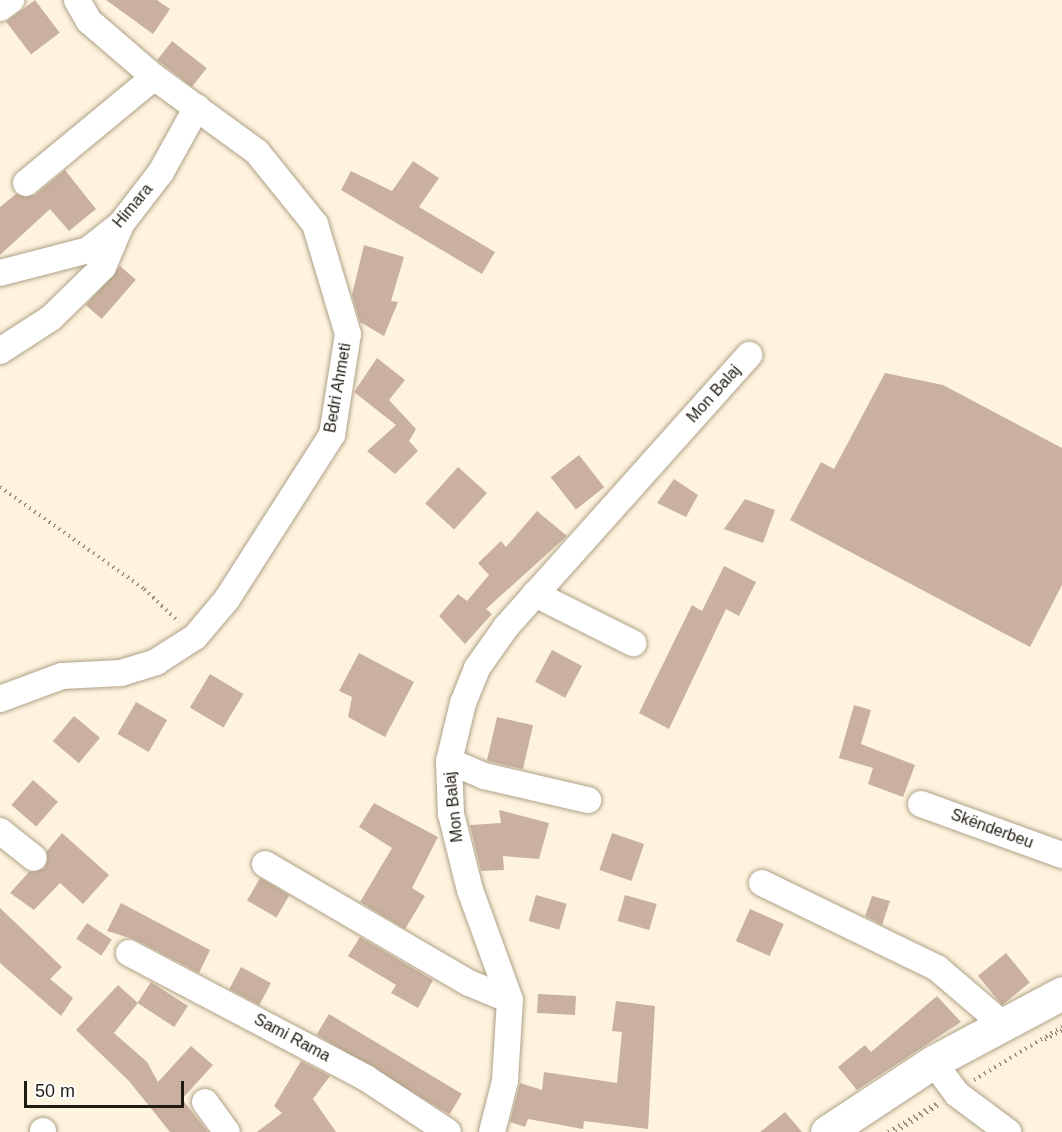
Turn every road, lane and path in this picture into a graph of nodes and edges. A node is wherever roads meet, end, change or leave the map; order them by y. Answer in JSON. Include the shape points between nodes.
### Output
{"nodes":[{"id":1,"x":11,"y":0,"type":"edge"},
{"id":2,"x":77,"y":0,"type":"edge"},
{"id":3,"x":0,"y":8,"type":"edge"},
{"id":4,"x":154,"y":77,"type":"junction"},
{"id":5,"x":197,"y":107,"type":"junction"},
{"id":6,"x":26,"y":183,"type":"dead end"},
{"id":7,"x":121,"y":224,"type":"junction"},
{"id":8,"x":0,"y":273,"type":"edge"},
{"id":9,"x":0,"y":351,"type":"edge"},
{"id":10,"x":749,"y":355,"type":"dead end"},
{"id":11,"x":0,"y":487,"type":"edge"},
{"id":12,"x":535,"y":594,"type":"junction"},
{"id":13,"x":195,"y":637,"type":"junction"},
{"id":14,"x":633,"y":643,"type":"dead end"},
{"id":15,"x":0,"y":699,"type":"edge"},
{"id":16,"x":449,"y":761,"type":"junction"},
{"id":17,"x":588,"y":800,"type":"dead end"},
{"id":18,"x":921,"y":804,"type":"dead end"},
{"id":19,"x":0,"y":831,"type":"edge"},
{"id":20,"x":1062,"y":855,"type":"edge"},
{"id":21,"x":34,"y":858,"type":"dead end"},
{"id":22,"x":265,"y":864,"type":"dead end"},
{"id":23,"x":762,"y":883,"type":"dead end"},
{"id":24,"x":129,"y":953,"type":"dead end"},
{"id":25,"x":1062,"y":993,"type":"edge"},
{"id":26,"x":510,"y":1000,"type":"junction"},
{"id":27,"x":1006,"y":1027,"type":"junction"},
{"id":28,"x":933,"y":1062,"type":"junction"},
{"id":29,"x":205,"y":1102,"type":"dead end"},
{"id":30,"x":228,"y":1132,"type":"edge"},
{"id":31,"x":448,"y":1132,"type":"edge"},
{"id":32,"x":492,"y":1132,"type":"edge"},
{"id":33,"x":827,"y":1132,"type":"edge"},
{"id":34,"x":1008,"y":1132,"type":"edge"}],
"edges":[{"from":1,"to":3,"type":"street"},
{"from":2,"to":4,"type":"street","name":"Bedri Ahmeti","via":[[89,21]]},
{"from":4,"to":5,"type":"street","name":"Bedri Ahmeti"},
{"from":4,"to":6,"type":"street"},
{"from":5,"to":7,"type":"street","name":"Himara","via":[[161,172]]},
{"from":5,"to":13,"type":"street","name":"Bedri Ahmeti","via":[[257,152],[315,224],[348,334],[332,435],[227,599]]},
{"from":7,"to":8,"type":"street","name":"Himara","via":[[88,250]]},
{"from":7,"to":9,"type":"street","via":[[103,267],[51,318]]},
{"from":10,"to":12,"type":"street","name":"Mon Balaj"},
{"from":11,"to":13,"type":"path","via":[[144,589]]},
{"from":12,"to":14,"type":"street"},
{"from":12,"to":16,"type":"street","name":"Mon Balaj","via":[[477,668]]},
{"from":13,"to":15,"type":"street","name":"Bedri Ahmeti","via":[[156,662],[121,673],[62,676]]},
{"from":16,"to":17,"type":"street","via":[[484,776]]},
{"from":16,"to":26,"type":"street","name":"Mon Balaj","via":[[457,848]]},
{"from":18,"to":20,"type":"street","name":"Skënderbeu"},
{"from":19,"to":21,"type":"street"},
{"from":22,"to":26,"type":"street","via":[[469,983]]},
{"from":23,"to":27,"type":"street","via":[[937,968]]},
{"from":24,"to":31,"type":"street","name":"Sami Rama","via":[[366,1078]]},
{"from":25,"to":27,"type":"main road"},
{"from":26,"to":32,"type":"street","name":"Mon Balaj","via":[[505,1081]]},
{"from":27,"to":28,"type":"main road"},
{"from":28,"to":33,"type":"main road"},
{"from":28,"to":34,"type":"street","via":[[957,1094]]},
{"from":29,"to":30,"type":"street"}]}
